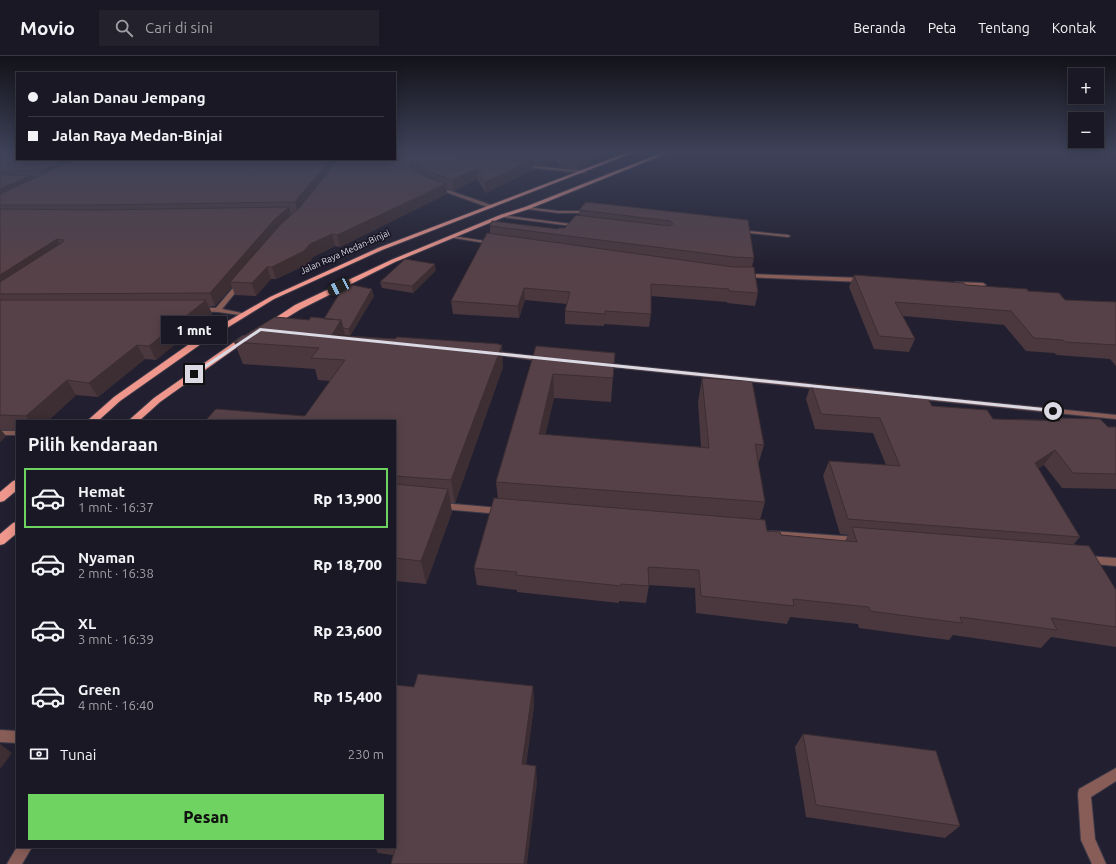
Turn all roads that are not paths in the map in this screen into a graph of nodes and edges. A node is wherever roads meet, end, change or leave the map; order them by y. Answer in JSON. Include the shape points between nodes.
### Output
{"nodes":[{"id":1,"x":443,"y":190,"type":"edge"},
{"id":2,"x":537,"y":190,"type":"edge"},
{"id":3,"x":573,"y":190,"type":"edge"},
{"id":4,"x":492,"y":207,"type":"junction"},
{"id":5,"x":527,"y":208,"type":"junction"},
{"id":6,"x":598,"y":213,"type":"edge"},
{"id":7,"x":502,"y":216,"type":"junction"},
{"id":8,"x":581,"y":226,"type":"edge"},
{"id":9,"x":733,"y":230,"type":"edge"},
{"id":10,"x":788,"y":236,"type":"dead end"},
{"id":11,"x":454,"y":237,"type":"junction"},
{"id":12,"x":499,"y":244,"type":"edge"},
{"id":13,"x":247,"y":275,"type":"edge"},
{"id":14,"x":741,"y":276,"type":"edge"},
{"id":15,"x":866,"y":280,"type":"edge"},
{"id":16,"x":952,"y":284,"type":"edge"},
{"id":17,"x":983,"y":285,"type":"edge"},
{"id":18,"x":195,"y":310,"type":"edge"},
{"id":19,"x":218,"y":310,"type":"junction"},
{"id":20,"x":245,"y":315,"type":"junction"},
{"id":21,"x":267,"y":328,"type":"joint"},
{"id":22,"x":276,"y":331,"type":"edge"},
{"id":23,"x":254,"y":334,"type":"edge"},
{"id":24,"x":482,"y":352,"type":"edge"},
{"id":25,"x":553,"y":360,"type":"edge"},
{"id":26,"x":593,"y":364,"type":"edge"},
{"id":27,"x":831,"y":388,"type":"edge"},
{"id":28,"x":846,"y":390,"type":"edge"},
{"id":29,"x":1116,"y":417,"type":"edge"},
{"id":30,"x":93,"y":420,"type":"edge"},
{"id":31,"x":134,"y":420,"type":"edge"},
{"id":32,"x":0,"y":433,"type":"edge"},
{"id":33,"x":16,"y":433,"type":"edge"},
{"id":34,"x":16,"y":485,"type":"edge"},
{"id":35,"x":0,"y":498,"type":"edge"},
{"id":36,"x":435,"y":506,"type":"edge"},
{"id":37,"x":506,"y":512,"type":"edge"},
{"id":38,"x":16,"y":527,"type":"edge"},
{"id":39,"x":760,"y":533,"type":"edge"},
{"id":40,"x":0,"y":541,"type":"edge"},
{"id":41,"x":862,"y":541,"type":"edge"},
{"id":42,"x":1076,"y":559,"type":"edge"},
{"id":43,"x":1116,"y":562,"type":"edge"},
{"id":44,"x":0,"y":736,"type":"edge"},
{"id":45,"x":16,"y":737,"type":"edge"},
{"id":46,"x":1116,"y":774,"type":"edge"},
{"id":47,"x":24,"y":848,"type":"edge"},
{"id":48,"x":14,"y":864,"type":"edge"},
{"id":49,"x":1099,"y":864,"type":"edge"}],
"edges":[{"from":1,"to":4,"type":"street"},
{"from":2,"to":4,"type":"main road","name":"Jalan Raya Medan-Binjai"},
{"from":3,"to":5,"type":"main road"},
{"from":4,"to":20,"type":"main road","name":"Jalan Raya Medan-Binjai","via":[[380,249],[272,298]]},
{"from":5,"to":6,"type":"street","via":[[550,212]]},
{"from":5,"to":7,"type":"main road"},
{"from":7,"to":8,"type":"street"},
{"from":7,"to":11,"type":"main road"},
{"from":9,"to":10,"type":"street"},
{"from":11,"to":12,"type":"street"},
{"from":11,"to":21,"type":"main road","via":[[393,261],[298,307]]},
{"from":13,"to":19,"type":"street"},
{"from":14,"to":15,"type":"street"},
{"from":16,"to":17,"type":"street"},
{"from":18,"to":19,"type":"street"},
{"from":19,"to":20,"type":"street"},
{"from":20,"to":30,"type":"main road","name":"Jalan Raya Medan-Binjai","via":[[198,342],[117,399]]},
{"from":21,"to":22,"type":"street"},
{"from":23,"to":31,"type":"main road","via":[[157,400]]},
{"from":24,"to":25,"type":"street"},
{"from":26,"to":27,"type":"street"},
{"from":28,"to":29,"type":"street"},
{"from":32,"to":33,"type":"street"},
{"from":34,"to":35,"type":"main road"},
{"from":36,"to":37,"type":"street"},
{"from":38,"to":40,"type":"main road"},
{"from":39,"to":41,"type":"street"},
{"from":42,"to":43,"type":"street"},
{"from":44,"to":45,"type":"street"},
{"from":46,"to":49,"type":"street","via":[[1084,794],[1088,840]]},
{"from":47,"to":48,"type":"street"}]}
